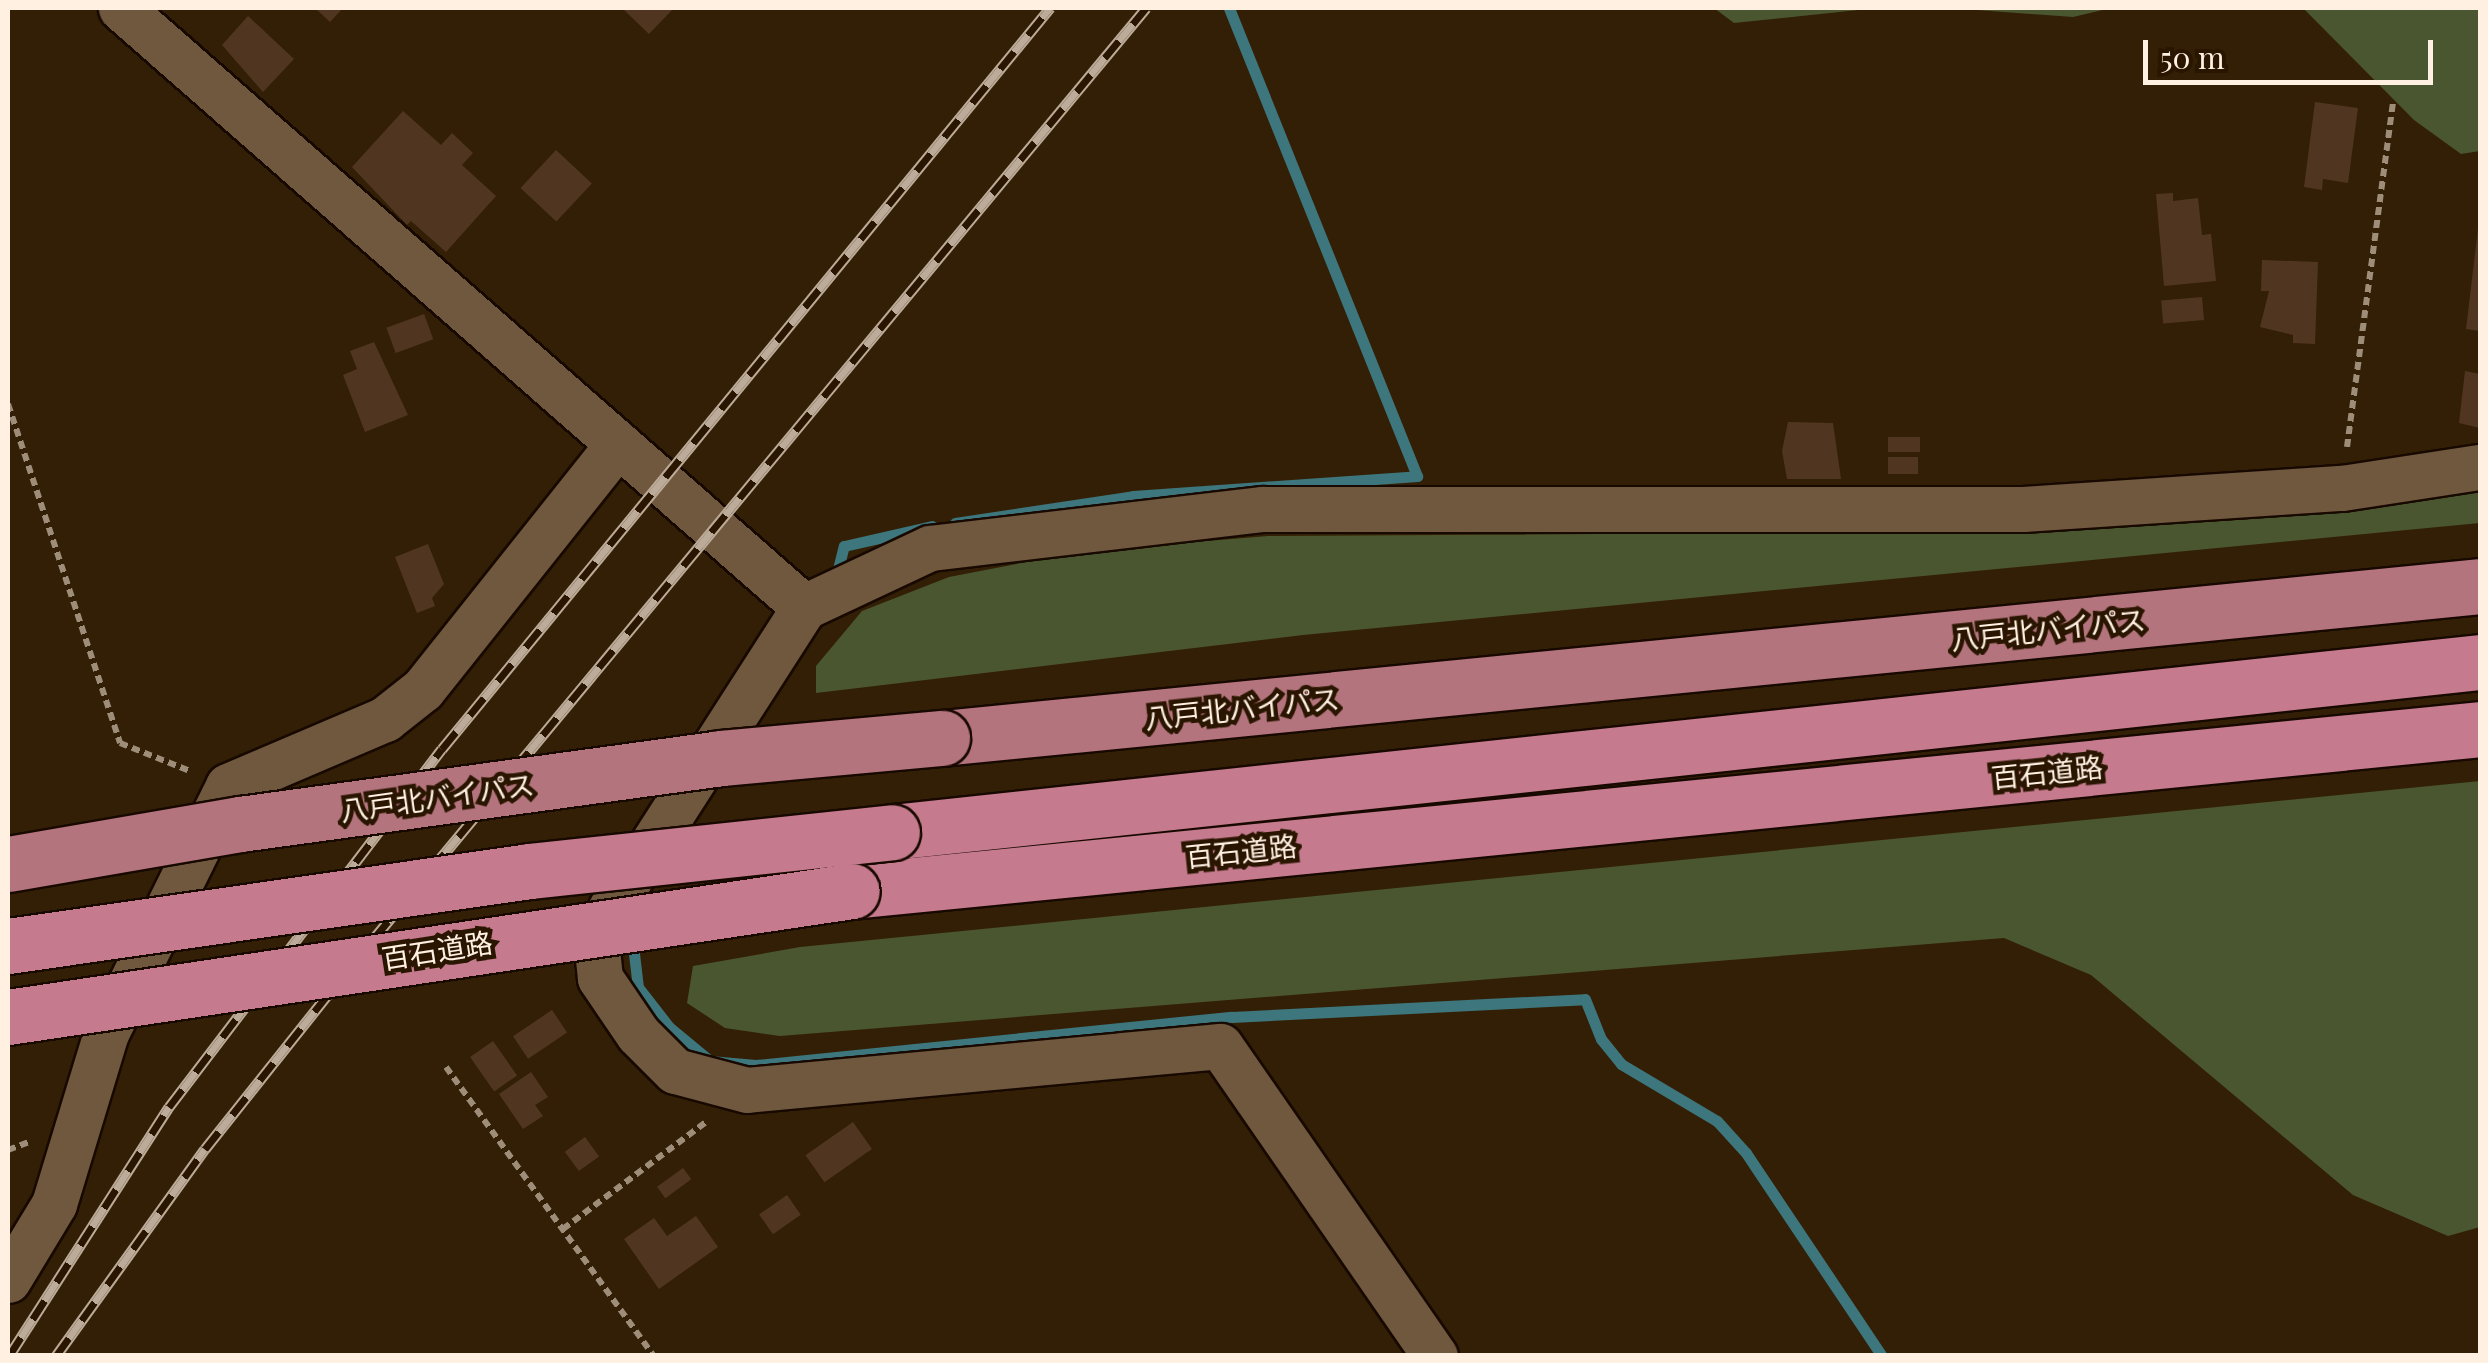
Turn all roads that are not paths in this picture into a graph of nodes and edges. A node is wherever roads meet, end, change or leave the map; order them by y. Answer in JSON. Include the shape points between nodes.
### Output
{"nodes":[{"id":1,"x":121,"y":8,"type":"edge"},
{"id":2,"x":168,"y":22,"type":"edge"},
{"id":3,"x":618,"y":444,"type":"junction"},
{"id":4,"x":2480,"y":467,"type":"edge"},
{"id":5,"x":2480,"y":586,"type":"edge"},
{"id":6,"x":804,"y":607,"type":"junction"},
{"id":7,"x":2480,"y":662,"type":"edge"},
{"id":8,"x":2480,"y":729,"type":"edge"},
{"id":9,"x":8,"y":864,"type":"edge"},
{"id":10,"x":8,"y":946,"type":"edge"},
{"id":11,"x":8,"y":1017,"type":"edge"},
{"id":12,"x":8,"y":1280,"type":"edge"},
{"id":13,"x":1436,"y":1356,"type":"edge"}],
"edges":[{"from":1,"to":2,"type":"street"},
{"from":2,"to":3,"type":"street"},
{"from":3,"to":6,"type":"street"},
{"from":3,"to":12,"type":"street","via":[[423,689],[386,719],[228,786],[106,1033],[54,1204]]},
{"from":4,"to":6,"type":"street","via":[[2342,488],[2023,509],[1262,509],[930,548]]},
{"from":5,"to":9,"type":"highway","name":"八戸北バイパス","bridge":true,"via":[[662,766]]},
{"from":6,"to":13,"type":"street","via":[[611,908],[597,948],[600,978],[638,1034],[675,1071],[728,1087],[1220,1046]]},
{"from":7,"to":10,"type":"highway","name":"百石道路","bridge":true,"via":[[530,871]]},
{"from":8,"to":11,"type":"highway","name":"百石道路","bridge":true,"via":[[852,891]]}]}
